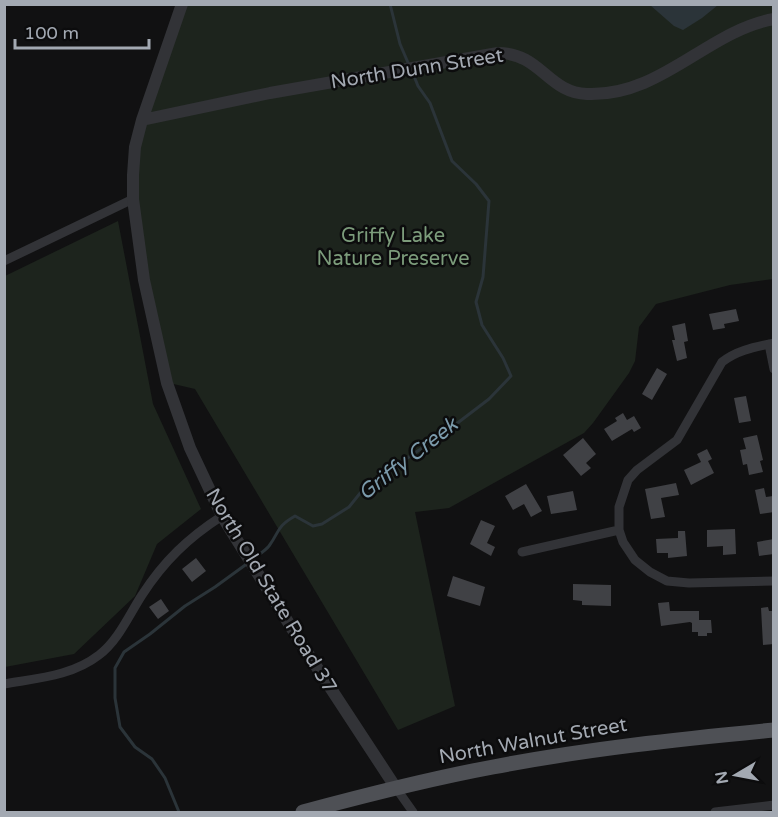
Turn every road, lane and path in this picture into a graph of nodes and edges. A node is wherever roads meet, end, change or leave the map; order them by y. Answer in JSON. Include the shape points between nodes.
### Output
{"nodes":[{"id":1,"x":182,"y":4,"type":"edge"},
{"id":2,"x":774,"y":19,"type":"edge"},
{"id":3,"x":142,"y":120,"type":"junction"},
{"id":4,"x":133,"y":199,"type":"junction"},
{"id":5,"x":4,"y":261,"type":"edge"},
{"id":6,"x":771,"y":344,"type":"edge"},
{"id":7,"x":774,"y":369,"type":"edge"},
{"id":8,"x":222,"y":516,"type":"junction"},
{"id":9,"x":619,"y":530,"type":"junction"},
{"id":10,"x":522,"y":552,"type":"dead end"},
{"id":11,"x":774,"y":581,"type":"edge"},
{"id":12,"x":4,"y":684,"type":"edge"},
{"id":13,"x":774,"y":730,"type":"edge"},
{"id":14,"x":396,"y":788,"type":"junction"},
{"id":15,"x":774,"y":805,"type":"edge"},
{"id":16,"x":303,"y":813,"type":"edge"},
{"id":17,"x":413,"y":813,"type":"edge"},
{"id":18,"x":715,"y":813,"type":"edge"}],
"edges":[{"from":1,"to":3,"type":"street","name":"North Old State Road 37"},
{"from":2,"to":3,"type":"street","name":"North Dunn Street","via":[[737,31],[655,79],[603,94],[566,90],[525,58],[511,53],[488,53]]},
{"from":3,"to":4,"type":"street","name":"North Old State Road 37","via":[[135,147]]},
{"from":4,"to":5,"type":"street"},
{"from":4,"to":8,"type":"street","name":"North Old State Road 37","via":[[144,280],[167,383],[190,448]]},
{"from":6,"to":7,"type":"street"},
{"from":6,"to":9,"type":"street","via":[[737,352],[722,362],[677,440],[628,480],[619,507]]},
{"from":8,"to":12,"type":"street","via":[[165,562],[101,654],[67,673]]},
{"from":8,"to":14,"type":"street","name":"North Old State Road 37"},
{"from":9,"to":10,"type":"street"},
{"from":9,"to":11,"type":"street","via":[[635,560],[667,581]]},
{"from":13,"to":14,"type":"main road","name":"North Walnut Street","via":[[578,753]]},
{"from":14,"to":16,"type":"main road","name":"North Walnut Street"},
{"from":14,"to":17,"type":"street","name":"North Old State Road 37"},
{"from":15,"to":18,"type":"street"}]}
